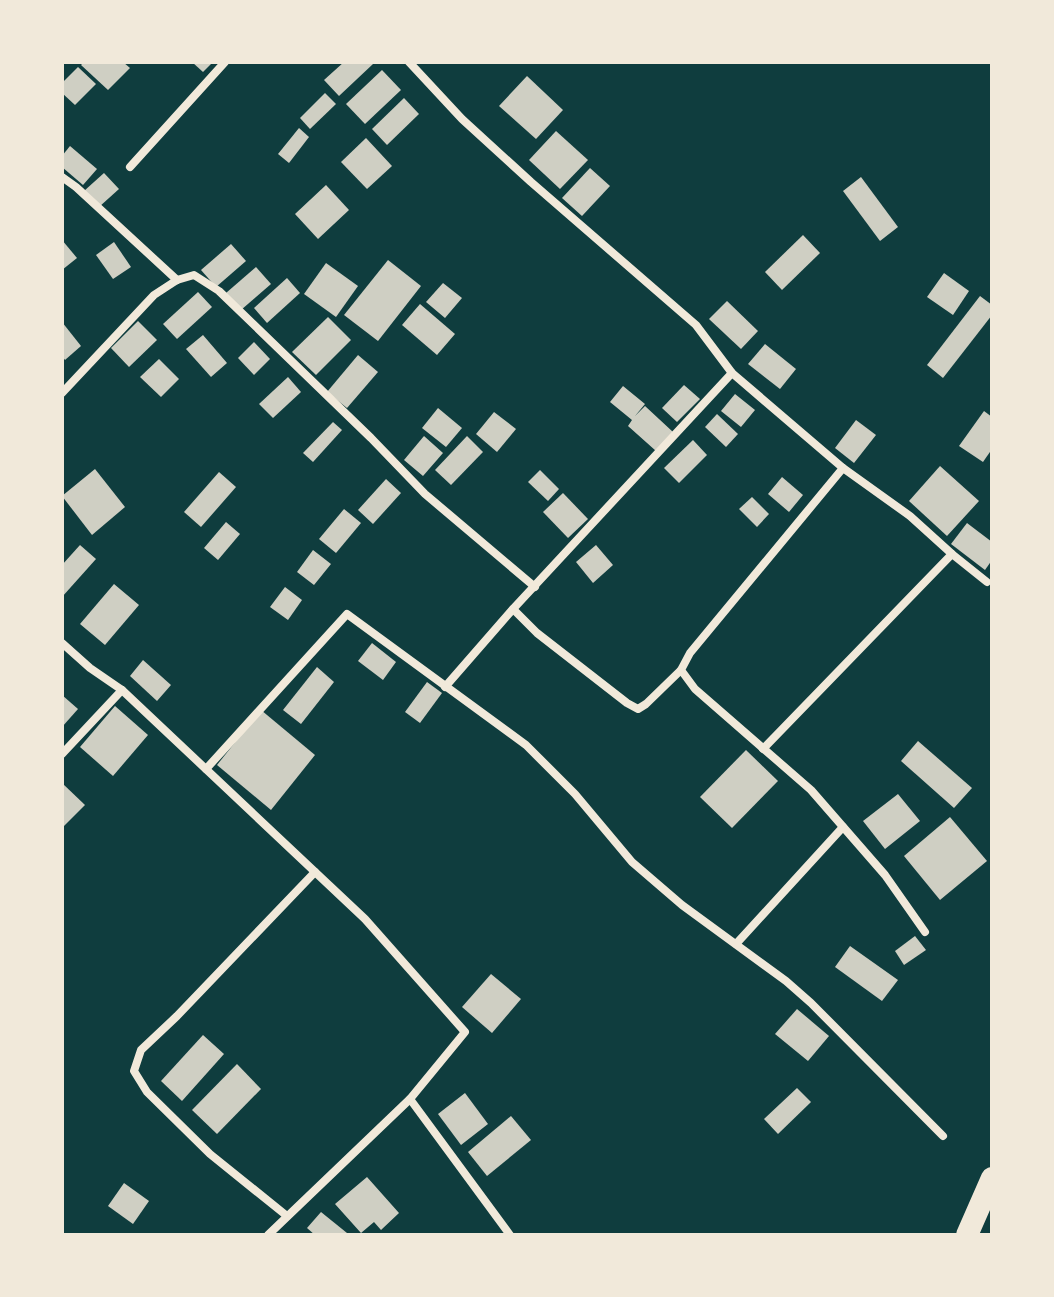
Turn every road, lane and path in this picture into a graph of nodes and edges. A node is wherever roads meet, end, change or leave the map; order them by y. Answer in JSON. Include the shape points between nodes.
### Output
{"nodes":[{"id":1,"x":225,"y":62,"type":"edge"},
{"id":2,"x":409,"y":62,"type":"edge"},
{"id":3,"x":130,"y":167,"type":"dead end"},
{"id":4,"x":62,"y":177,"type":"edge"},
{"id":5,"x":177,"y":280,"type":"junction"},
{"id":6,"x":732,"y":373,"type":"junction"},
{"id":7,"x":62,"y":393,"type":"edge"},
{"id":8,"x":843,"y":468,"type":"junction"},
{"id":9,"x":952,"y":554,"type":"junction"},
{"id":10,"x":987,"y":582,"type":"dead end"},
{"id":11,"x":535,"y":587,"type":"junction"},
{"id":12,"x":513,"y":609,"type":"junction"},
{"id":13,"x":62,"y":643,"type":"edge"},
{"id":14,"x":681,"y":670,"type":"junction"},
{"id":15,"x":445,"y":687,"type":"junction"},
{"id":16,"x":122,"y":690,"type":"junction"},
{"id":17,"x":763,"y":749,"type":"junction"},
{"id":18,"x":62,"y":754,"type":"edge"},
{"id":19,"x":206,"y":769,"type":"junction"},
{"id":20,"x":843,"y":827,"type":"junction"},
{"id":21,"x":315,"y":872,"type":"junction"},
{"id":22,"x":925,"y":932,"type":"dead end"},
{"id":23,"x":736,"y":944,"type":"junction"},
{"id":24,"x":410,"y":1099,"type":"junction"},
{"id":25,"x":943,"y":1136,"type":"dead end"},
{"id":26,"x":992,"y":1178,"type":"edge"},
{"id":27,"x":287,"y":1216,"type":"junction"},
{"id":28,"x":268,"y":1235,"type":"edge"},
{"id":29,"x":510,"y":1235,"type":"edge"},
{"id":30,"x":967,"y":1235,"type":"edge"}],
"edges":[{"from":1,"to":3,"type":"street"},
{"from":2,"to":6,"type":"street","via":[[462,119],[696,325]]},
{"from":4,"to":5,"type":"street"},
{"from":5,"to":7,"type":"street","via":[[154,295]]},
{"from":5,"to":11,"type":"street","via":[[194,275],[219,291],[425,494]]},
{"from":6,"to":8,"type":"street"},
{"from":6,"to":11,"type":"street"},
{"from":8,"to":9,"type":"street"},
{"from":8,"to":14,"type":"street"},
{"from":9,"to":10,"type":"street"},
{"from":9,"to":17,"type":"street"},
{"from":11,"to":12,"type":"street"},
{"from":12,"to":14,"type":"street","via":[[638,709]]},
{"from":12,"to":15,"type":"street"},
{"from":13,"to":16,"type":"street"},
{"from":14,"to":17,"type":"street"},
{"from":15,"to":19,"type":"street","via":[[347,614]]},
{"from":15,"to":23,"type":"street","via":[[526,745],[632,862]]},
{"from":16,"to":18,"type":"street"},
{"from":16,"to":19,"type":"street"},
{"from":17,"to":20,"type":"street","via":[[811,790]]},
{"from":19,"to":21,"type":"street"},
{"from":20,"to":22,"type":"street"},
{"from":20,"to":23,"type":"street"},
{"from":21,"to":24,"type":"street","via":[[365,919],[465,1032]]},
{"from":21,"to":27,"type":"street","via":[[141,1050],[134,1071],[147,1092],[210,1154]]},
{"from":23,"to":25,"type":"street","via":[[811,1003]]},
{"from":24,"to":27,"type":"street"},
{"from":24,"to":29,"type":"street"},
{"from":26,"to":30,"type":"highway"},
{"from":27,"to":28,"type":"street"}]}
